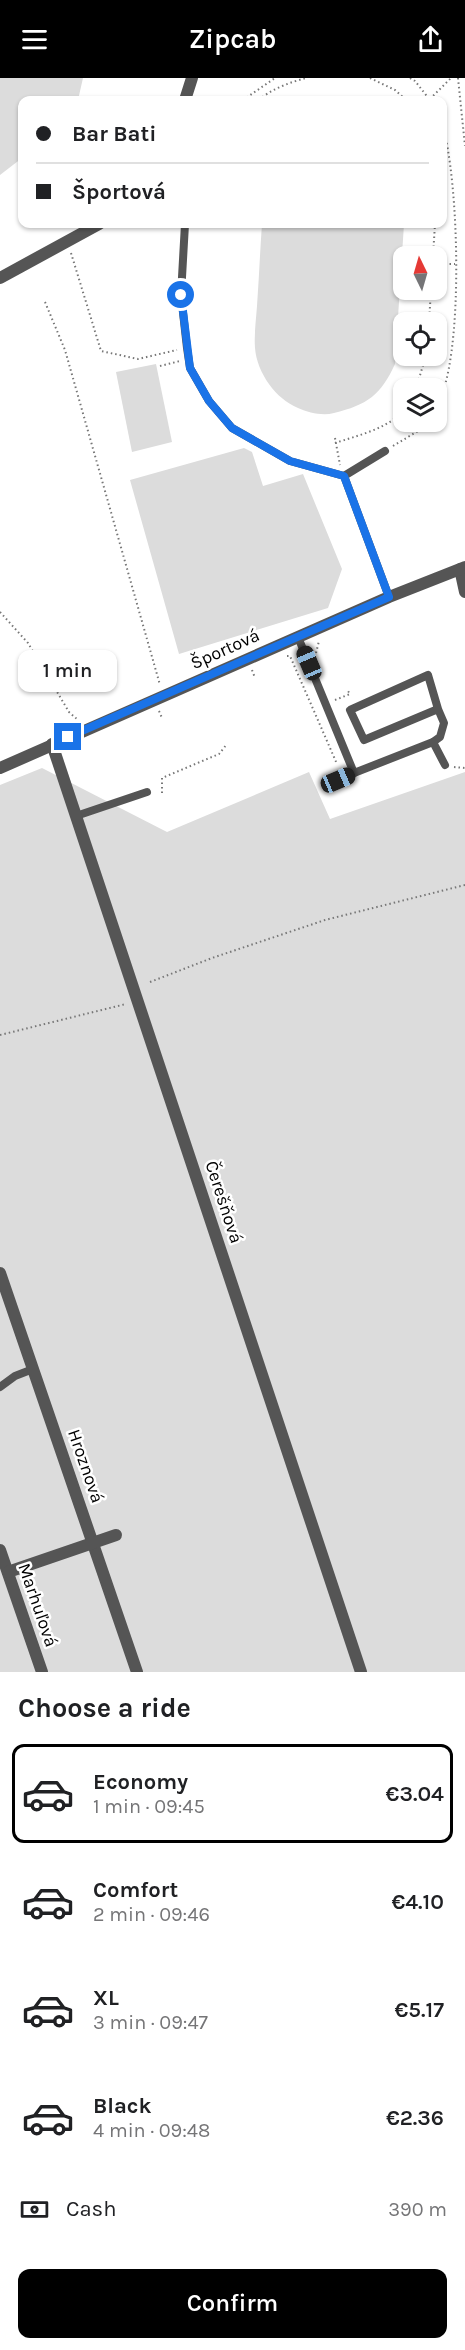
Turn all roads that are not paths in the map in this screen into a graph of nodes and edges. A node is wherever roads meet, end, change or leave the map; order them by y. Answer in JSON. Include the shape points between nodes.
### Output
{"nodes":[{"id":1,"x":192,"y":78,"type":"edge"},
{"id":2,"x":186,"y":96,"type":"edge"},
{"id":3,"x":92,"y":228,"type":"edge"},
{"id":4,"x":185,"y":228,"type":"edge"},
{"id":5,"x":0,"y":278,"type":"edge"},
{"id":6,"x":385,"y":451,"type":"road end"},
{"id":7,"x":344,"y":476,"type":"junction"},
{"id":8,"x":463,"y":568,"type":"edge"},
{"id":9,"x":465,"y":592,"type":"edge"},
{"id":10,"x":389,"y":597,"type":"junction"},
{"id":11,"x":298,"y":637,"type":"junction"},
{"id":12,"x":438,"y":708,"type":"junction"},
{"id":13,"x":433,"y":742,"type":"junction"},
{"id":14,"x":52,"y":744,"type":"junction"},
{"id":15,"x":445,"y":765,"type":"dead end"},
{"id":16,"x":0,"y":768,"type":"edge"},
{"id":17,"x":354,"y":773,"type":"junction"},
{"id":18,"x":338,"y":780,"type":"dead end"},
{"id":19,"x":147,"y":792,"type":"dead end"},
{"id":20,"x":76,"y":816,"type":"junction"},
{"id":21,"x":0,"y":1273,"type":"edge"},
{"id":22,"x":33,"y":1369,"type":"junction"},
{"id":23,"x":0,"y":1387,"type":"edge"},
{"id":24,"x":116,"y":1535,"type":"dead end"},
{"id":25,"x":93,"y":1542,"type":"junction"},
{"id":26,"x":0,"y":1550,"type":"edge"},
{"id":27,"x":8,"y":1572,"type":"junction"},
{"id":28,"x":42,"y":1672,"type":"edge"},
{"id":29,"x":137,"y":1672,"type":"edge"},
{"id":30,"x":361,"y":1672,"type":"edge"}],
"edges":[{"from":1,"to":2,"type":"street"},
{"from":3,"to":5,"type":"street"},
{"from":4,"to":7,"type":"lane","via":[[181,295],[188,360],[209,401],[232,428],[290,461]]},
{"from":6,"to":7,"type":"lane"},
{"from":7,"to":10,"type":"lane"},
{"from":8,"to":9,"type":"street"},
{"from":8,"to":10,"type":"street","name":"Športová"},
{"from":10,"to":11,"type":"street","name":"Športová"},
{"from":11,"to":14,"type":"street","name":"Športová"},
{"from":11,"to":17,"type":"lane"},
{"from":12,"to":12,"type":"lane","via":[[364,740],[350,710],[428,675]]},
{"from":12,"to":13,"type":"lane","via":[[444,723],[440,737]]},
{"from":13,"to":15,"type":"lane"},
{"from":13,"to":17,"type":"lane"},
{"from":14,"to":16,"type":"street","name":"Športová"},
{"from":14,"to":20,"type":"street","name":"Čerešňová"},
{"from":17,"to":18,"type":"lane"},
{"from":19,"to":20,"type":"lane"},
{"from":20,"to":30,"type":"street","name":"Čerešňová"},
{"from":21,"to":22,"type":"street","name":"Hroznová"},
{"from":22,"to":23,"type":"lane"},
{"from":22,"to":25,"type":"street","name":"Hroznová"},
{"from":24,"to":25,"type":"street"},
{"from":25,"to":27,"type":"street"},
{"from":25,"to":29,"type":"street","name":"Hroznová"},
{"from":26,"to":27,"type":"street","name":"Marhuľová"},
{"from":27,"to":28,"type":"street","name":"Marhuľová"}]}
